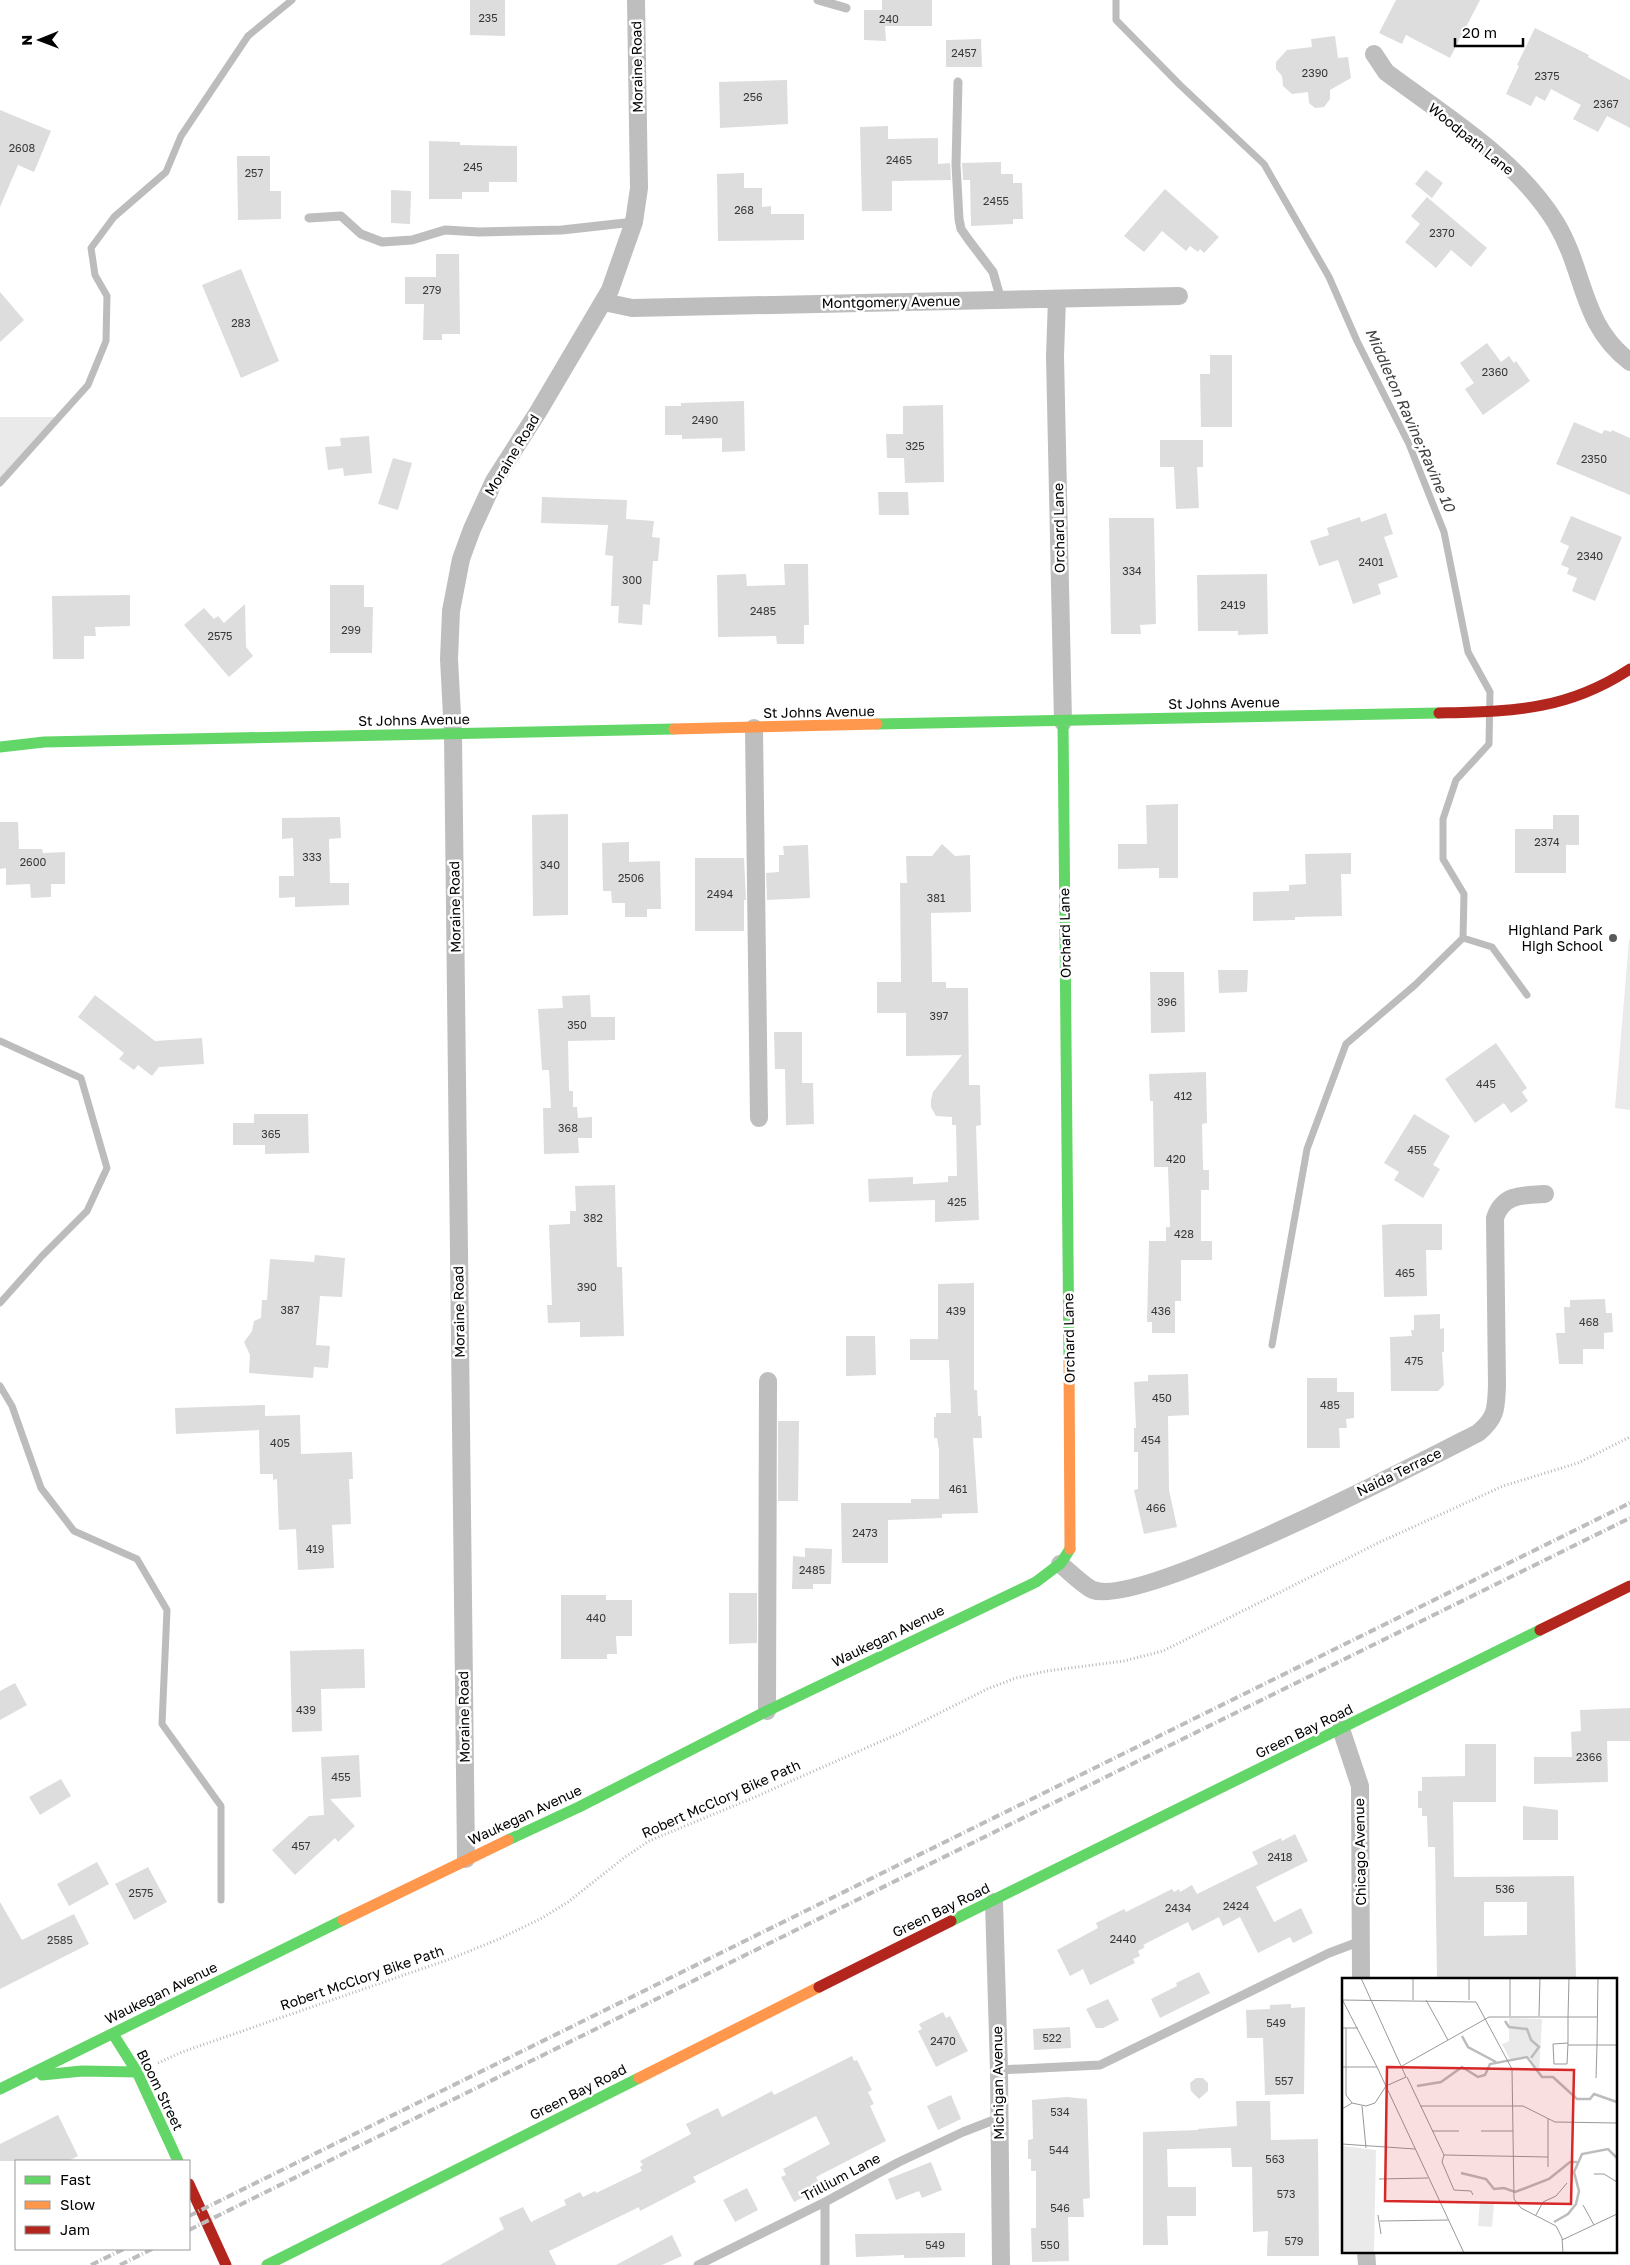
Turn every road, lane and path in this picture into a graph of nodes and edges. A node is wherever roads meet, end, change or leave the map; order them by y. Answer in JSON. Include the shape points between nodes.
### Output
{"nodes":[{"id":1,"x":636,"y":0,"type":"edge"},
{"id":2,"x":818,"y":0,"type":"edge"},
{"id":3,"x":846,"y":8,"type":"dead end"},
{"id":4,"x":1374,"y":54,"type":"dead end"},
{"id":5,"x":958,"y":82,"type":"dead end"},
{"id":6,"x":309,"y":218,"type":"dead end"},
{"id":7,"x":634,"y":222,"type":"junction"},
{"id":8,"x":1179,"y":296,"type":"dead end"},
{"id":9,"x":1057,"y":299,"type":"junction"},
{"id":10,"x":1001,"y":300,"type":"junction"},
{"id":11,"x":604,"y":302,"type":"junction"},
{"id":12,"x":1630,"y":362,"type":"edge"},
{"id":13,"x":1630,"y":669,"type":"edge"},
{"id":14,"x":1063,"y":722,"type":"junction"},
{"id":15,"x":754,"y":728,"type":"junction"},
{"id":16,"x":453,"y":734,"type":"junction"},
{"id":17,"x":0,"y":747,"type":"edge"},
{"id":18,"x":759,"y":1118,"type":"dead end"},
{"id":19,"x":1545,"y":1194,"type":"dead end"},
{"id":20,"x":768,"y":1381,"type":"dead end"},
{"id":21,"x":1630,"y":1437,"type":"edge"},
{"id":22,"x":1060,"y":1564,"type":"junction"},
{"id":23,"x":1630,"y":1586,"type":"edge"},
{"id":24,"x":767,"y":1711,"type":"junction"},
{"id":25,"x":1342,"y":1729,"type":"junction"},
{"id":26,"x":466,"y":1859,"type":"junction"},
{"id":27,"x":994,"y":1902,"type":"junction"},
{"id":28,"x":1361,"y":1941,"type":"junction"},
{"id":29,"x":1362,"y":1978,"type":"edge"},
{"id":30,"x":113,"y":2034,"type":"junction"},
{"id":31,"x":999,"y":2070,"type":"junction"},
{"id":32,"x":137,"y":2072,"type":"junction"},
{"id":33,"x":18,"y":2080,"type":"junction"},
{"id":34,"x":0,"y":2089,"type":"edge"},
{"id":35,"x":998,"y":2118,"type":"junction"},
{"id":36,"x":178,"y":2160,"type":"edge"},
{"id":37,"x":190,"y":2186,"type":"edge"},
{"id":38,"x":825,"y":2202,"type":"junction"},
{"id":39,"x":1366,"y":2252,"type":"edge"},
{"id":40,"x":226,"y":2265,"type":"edge"},
{"id":41,"x":267,"y":2265,"type":"edge"},
{"id":42,"x":698,"y":2265,"type":"edge"},
{"id":43,"x":825,"y":2265,"type":"edge"},
{"id":44,"x":1001,"y":2265,"type":"edge"},
{"id":45,"x":1367,"y":2265,"type":"edge"}],
"edges":[{"from":1,"to":7,"type":"street","name":"Moraine Road","via":[[639,188]]},
{"from":2,"to":3,"type":"lane"},
{"from":4,"to":12,"type":"street","name":"Woodpath Lane","via":[[1386,72],[1498,157],[1532,189],[1556,223],[1569,249],[1593,318],[1613,349]]},
{"from":5,"to":10,"type":"lane","via":[[956,165],[959,219],[968,239],[994,272]]},
{"from":6,"to":7,"type":"lane","via":[[341,216],[361,234],[382,242],[412,240],[445,230],[562,230]]},
{"from":7,"to":11,"type":"street","name":"Moraine Road"},
{"from":8,"to":9,"type":"street","name":"Montgomery Avenue"},
{"from":9,"to":10,"type":"street","name":"Montgomery Avenue"},
{"from":9,"to":14,"type":"street","name":"Orchard Lane","via":[[1055,356]]},
{"from":10,"to":11,"type":"street","name":"Montgomery Avenue","via":[[632,308]]},
{"from":11,"to":16,"type":"street","name":"Moraine Road","via":[[494,481],[461,559],[450,621]]},
{"from":13,"to":14,"type":"street","name":"St Johns Avenue","via":[[1611,683],[1582,697],[1512,711]]},
{"from":14,"to":15,"type":"street","name":"St Johns Avenue"},
{"from":14,"to":22,"type":"street","name":"Orchard Lane","via":[[1071,1547]]},
{"from":15,"to":16,"type":"street","name":"St Johns Avenue"},
{"from":15,"to":18,"type":"street"},
{"from":16,"to":17,"type":"street","name":"St Johns Avenue","via":[[44,742]]},
{"from":16,"to":26,"type":"street","name":"Moraine Road"},
{"from":19,"to":22,"type":"street","name":"Naida Terrace","via":[[1517,1195],[1504,1201],[1495,1218],[1498,1385],[1495,1412],[1490,1423],[1478,1433],[1268,1536],[1145,1584],[1118,1591],[1093,1590]]},
{"from":20,"to":24,"type":"street"},
{"from":21,"to":32,"type":"path","name":"Robert McClory Bike Path","via":[[1578,1464],[1503,1486],[1378,1543],[1163,1651],[1124,1661],[1047,1671],[987,1689],[900,1733],[649,1841],[568,1902],[499,1938],[450,1959],[182,2052]]},
{"from":22,"to":24,"type":"street","name":"Waukegan Avenue","via":[[1037,1581]]},
{"from":23,"to":25,"type":"street","name":"Green Bay Road"},
{"from":24,"to":26,"type":"street","name":"Waukegan Avenue","via":[[580,1807]]},
{"from":25,"to":27,"type":"street","name":"Green Bay Road"},
{"from":25,"to":28,"type":"street","name":"Chicago Avenue","via":[[1360,1786]]},
{"from":26,"to":30,"type":"street","name":"Waukegan Avenue"},
{"from":27,"to":31,"type":"street","name":"Michigan Avenue"},
{"from":27,"to":41,"type":"street","name":"Green Bay Road"},
{"from":28,"to":29,"type":"street","name":"Chicago Avenue"},
{"from":28,"to":31,"type":"lane","via":[[1329,1953],[1100,2064]]},
{"from":30,"to":32,"type":"street","name":"Bloom Street"},
{"from":30,"to":33,"type":"street","name":"Waukegan Avenue"},
{"from":31,"to":35,"type":"street","name":"Michigan Avenue"},
{"from":32,"to":33,"type":"street","via":[[73,2071]]},
{"from":32,"to":36,"type":"street","name":"Bloom Street"},
{"from":33,"to":34,"type":"street","name":"Waukegan Avenue"},
{"from":35,"to":38,"type":"lane","name":"Trillium Lane","via":[[899,2162]]},
{"from":35,"to":44,"type":"street","name":"Michigan Avenue"},
{"from":37,"to":40,"type":"street"},
{"from":38,"to":42,"type":"lane","name":"Trillium Lane"},
{"from":38,"to":43,"type":"lane"},
{"from":39,"to":45,"type":"street"}]}
